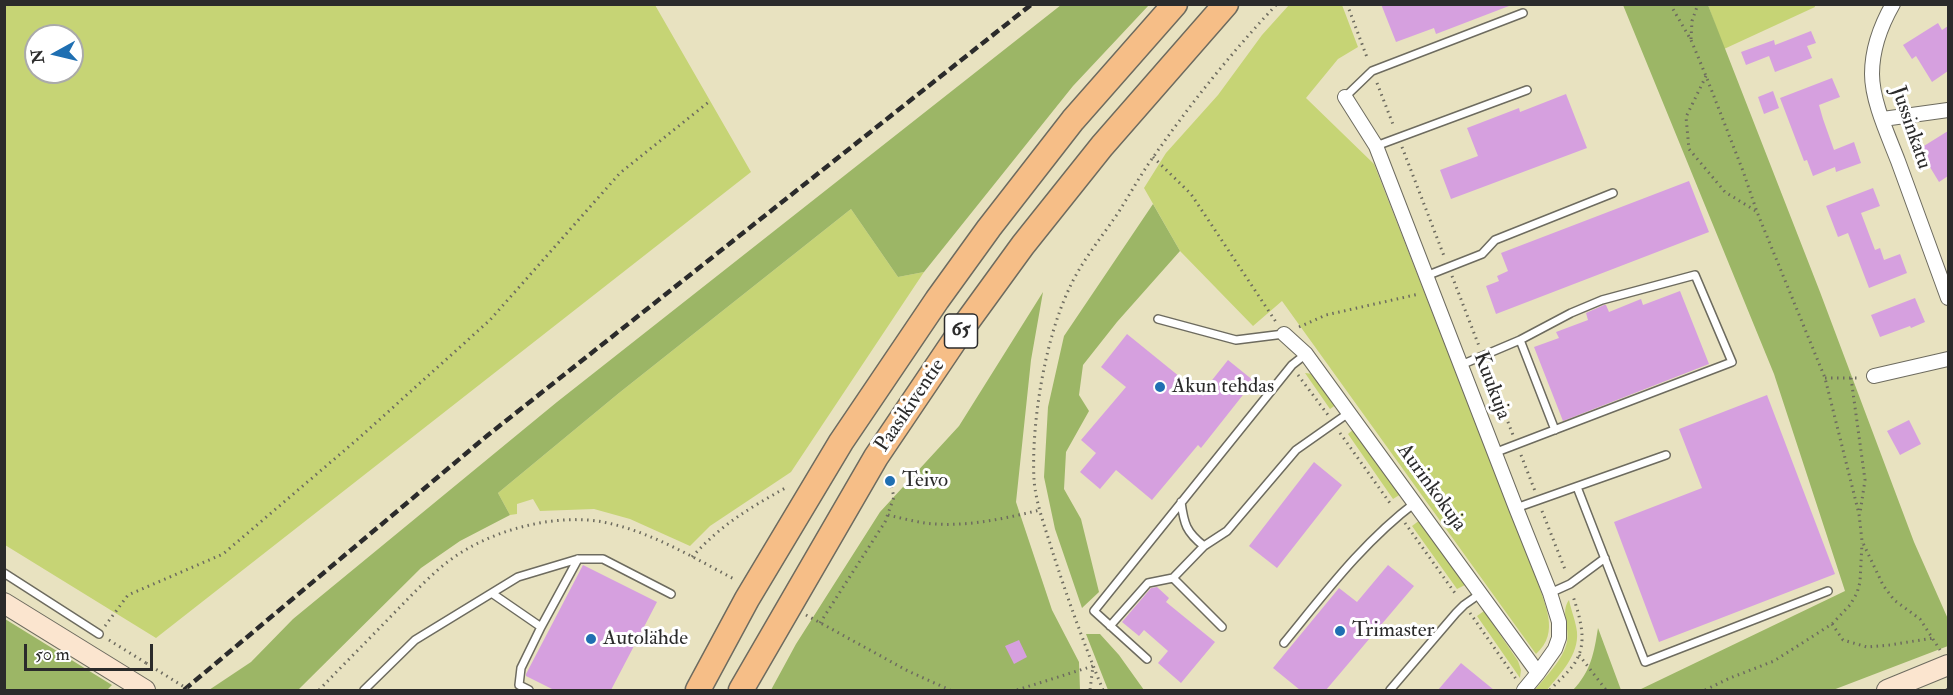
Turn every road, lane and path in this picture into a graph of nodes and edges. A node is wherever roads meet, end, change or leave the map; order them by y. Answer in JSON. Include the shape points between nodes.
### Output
{"nodes":[{"id":1,"x":1176,"y":4,"type":"edge"},
{"id":2,"x":1226,"y":4,"type":"edge"},
{"id":3,"x":1276,"y":4,"type":"edge"},
{"id":4,"x":1670,"y":4,"type":"edge"},
{"id":5,"x":1698,"y":4,"type":"edge"},
{"id":6,"x":1893,"y":4,"type":"edge"},
{"id":7,"x":1522,"y":13,"type":"dead end"},
{"id":8,"x":1691,"y":40,"type":"junction"},
{"id":9,"x":1706,"y":76,"type":"junction"},
{"id":10,"x":1527,"y":90,"type":"dead end"},
{"id":11,"x":1345,"y":97,"type":"joint"},
{"id":12,"x":710,"y":101,"type":"dead end"},
{"id":13,"x":1948,"y":110,"type":"edge"},
{"id":14,"x":1882,"y":119,"type":"junction"},
{"id":15,"x":1376,"y":146,"type":"junction"},
{"id":16,"x":1613,"y":193,"type":"dead end"},
{"id":17,"x":1757,"y":212,"type":"junction"},
{"id":18,"x":1426,"y":276,"type":"junction"},
{"id":19,"x":1432,"y":291,"type":"junction"},
{"id":20,"x":1948,"y":298,"type":"edge"},
{"id":21,"x":1158,"y":319,"type":"dead end"},
{"id":22,"x":1284,"y":334,"type":"junction"},
{"id":23,"x":1521,"y":340,"type":"junction"},
{"id":24,"x":1306,"y":354,"type":"junction"},
{"id":25,"x":1948,"y":359,"type":"edge"},
{"id":26,"x":1461,"y":365,"type":"junction"},
{"id":27,"x":1874,"y":376,"type":"joint"},
{"id":28,"x":1825,"y":378,"type":"junction"},
{"id":29,"x":1851,"y":378,"type":"junction"},
{"id":30,"x":1350,"y":412,"type":"junction"},
{"id":31,"x":1555,"y":430,"type":"junction"},
{"id":32,"x":1494,"y":453,"type":"junction"},
{"id":33,"x":1666,"y":455,"type":"dead end"},
{"id":34,"x":890,"y":481,"type":"dead end"},
{"id":35,"x":787,"y":487,"type":"dead end"},
{"id":36,"x":1577,"y":487,"type":"junction"},
{"id":37,"x":1181,"y":502,"type":"junction"},
{"id":38,"x":1416,"y":502,"type":"junction"},
{"id":39,"x":1516,"y":508,"type":"junction"},
{"id":40,"x":1040,"y":510,"type":"junction"},
{"id":41,"x":1859,"y":514,"type":"junction"},
{"id":42,"x":888,"y":515,"type":"junction"},
{"id":43,"x":1862,"y":542,"type":"junction"},
{"id":44,"x":1204,"y":546,"type":"junction"},
{"id":45,"x":692,"y":557,"type":"dead end"},
{"id":46,"x":1605,"y":558,"type":"junction"},
{"id":47,"x":578,"y":559,"type":"junction"},
{"id":48,"x":4,"y":573,"type":"edge"},
{"id":49,"x":1173,"y":578,"type":"junction"},
{"id":50,"x":1828,"y":591,"type":"dead end"},
{"id":51,"x":1481,"y":592,"type":"junction"},
{"id":52,"x":1550,"y":593,"type":"junction"},
{"id":53,"x":493,"y":594,"type":"junction"},
{"id":54,"x":670,"y":594,"type":"dead end"},
{"id":55,"x":4,"y":603,"type":"edge"},
{"id":56,"x":801,"y":612,"type":"dead end"},
{"id":57,"x":820,"y":623,"type":"junction"},
{"id":58,"x":1832,"y":624,"type":"junction"},
{"id":59,"x":1110,"y":626,"type":"junction"},
{"id":60,"x":541,"y":627,"type":"junction"},
{"id":61,"x":1222,"y":627,"type":"dead end"},
{"id":62,"x":99,"y":634,"type":"junction"},
{"id":63,"x":1933,"y":638,"type":"junction"},
{"id":64,"x":1284,"y":643,"type":"dead end"},
{"id":65,"x":1579,"y":655,"type":"dead end"},
{"id":66,"x":1147,"y":659,"type":"dead end"},
{"id":67,"x":1948,"y":665,"type":"edge"},
{"id":68,"x":1093,"y":666,"type":"junction"},
{"id":69,"x":1539,"y":673,"type":"junction"},
{"id":70,"x":145,"y":690,"type":"edge"},
{"id":71,"x":189,"y":690,"type":"edge"},
{"id":72,"x":364,"y":690,"type":"edge"},
{"id":73,"x":529,"y":690,"type":"edge"},
{"id":74,"x":698,"y":690,"type":"edge"},
{"id":75,"x":741,"y":690,"type":"edge"},
{"id":76,"x":950,"y":690,"type":"edge"},
{"id":77,"x":1017,"y":690,"type":"edge"},
{"id":78,"x":1090,"y":690,"type":"edge"},
{"id":79,"x":1103,"y":690,"type":"edge"},
{"id":80,"x":1390,"y":690,"type":"edge"},
{"id":81,"x":1524,"y":690,"type":"edge"},
{"id":82,"x":1606,"y":690,"type":"edge"},
{"id":83,"x":1705,"y":690,"type":"edge"},
{"id":84,"x":1887,"y":690,"type":"edge"}],
"edges":[{"from":1,"to":74,"type":"highway","name":"Paasikiventie","number":"65","via":[[1072,120],[937,300],[841,442],[747,599]]},
{"from":2,"to":75,"type":"highway","name":"Paasikiventie","number":"65","via":[[1102,146],[967,322],[876,457]]},
{"from":3,"to":40,"type":"path","via":[[1211,80],[1153,157],[1068,290],[1049,346],[1038,407],[1034,482]]},
{"from":4,"to":8,"type":"path"},
{"from":5,"to":8,"type":"path"},
{"from":6,"to":14,"type":"street","name":"Jussinkatu","via":[[1882,26],[1873,62],[1873,85]]},
{"from":7,"to":11,"type":"lane","via":[[1372,71]]},
{"from":8,"to":9,"type":"path"},
{"from":9,"to":17,"type":"path"},
{"from":9,"to":17,"type":"path","via":[[1686,117],[1689,149],[1725,192]]},
{"from":10,"to":15,"type":"lane"},
{"from":11,"to":15,"type":"street","name":"Kuukuja"},
{"from":12,"to":62,"type":"path","via":[[620,173],[489,320],[359,438],[224,554],[128,595]]},
{"from":13,"to":14,"type":"street"},
{"from":14,"to":20,"type":"street","name":"Jussinkatu"},
{"from":15,"to":18,"type":"street","name":"Kuukuja"},
{"from":16,"to":18,"type":"lane","via":[[1495,240],[1482,254]]},
{"from":17,"to":28,"type":"path"},
{"from":18,"to":19,"type":"street","name":"Kuukuja"},
{"from":19,"to":22,"type":"path","via":[[1326,315]]},
{"from":19,"to":26,"type":"street","name":"Kuukuja"},
{"from":21,"to":22,"type":"lane","via":[[1236,340]]},
{"from":22,"to":24,"type":"street","name":"Aurinkokuja"},
{"from":23,"to":26,"type":"lane"},
{"from":23,"to":31,"type":"lane"},
{"from":23,"to":31,"type":"lane","via":[[1602,300],[1695,275],[1732,362]]},
{"from":24,"to":30,"type":"street","name":"Aurinkokuja"},
{"from":24,"to":37,"type":"lane","via":[[1292,365]]},
{"from":25,"to":27,"type":"street"},
{"from":26,"to":32,"type":"street","name":"Kuukuja"},
{"from":27,"to":29,"type":"path"},
{"from":28,"to":29,"type":"path"},
{"from":28,"to":41,"type":"path"},
{"from":29,"to":41,"type":"path","via":[[1865,480]]},
{"from":30,"to":38,"type":"street","name":"Aurinkokuja"},
{"from":30,"to":44,"type":"lane","via":[[1296,450],[1227,531]]},
{"from":31,"to":32,"type":"lane"},
{"from":32,"to":39,"type":"street","name":"Kuukuja"},
{"from":33,"to":36,"type":"lane"},
{"from":34,"to":42,"type":"path","via":[[894,497]]},
{"from":35,"to":45,"type":"path","via":[[740,513]]},
{"from":36,"to":39,"type":"lane"},
{"from":36,"to":46,"type":"lane"},
{"from":37,"to":44,"type":"lane","via":[[1184,523]]},
{"from":37,"to":59,"type":"lane","via":[[1094,611]]},
{"from":38,"to":51,"type":"street","name":"Aurinkokuja"},
{"from":38,"to":64,"type":"lane","via":[[1357,555]]},
{"from":39,"to":52,"type":"street","name":"Kuukuja"},
{"from":40,"to":42,"type":"path","via":[[1011,518],[943,524]]},
{"from":40,"to":68,"type":"path"},
{"from":41,"to":43,"type":"path"},
{"from":42,"to":57,"type":"path"},
{"from":43,"to":58,"type":"path","via":[[1857,593]]},
{"from":43,"to":63,"type":"path","via":[[1894,600],[1920,619]]},
{"from":44,"to":49,"type":"lane"},
{"from":46,"to":50,"type":"lane","via":[[1645,662]]},
{"from":46,"to":52,"type":"lane","via":[[1570,584]]},
{"from":47,"to":53,"type":"lane","via":[[518,577]]},
{"from":47,"to":54,"type":"lane","via":[[603,559]]},
{"from":47,"to":60,"type":"lane"},
{"from":48,"to":62,"type":"lane"},
{"from":49,"to":59,"type":"lane","via":[[1148,583]]},
{"from":49,"to":61,"type":"lane"},
{"from":51,"to":69,"type":"street","name":"Aurinkokuja"},
{"from":51,"to":80,"type":"lane","via":[[1456,613]]},
{"from":52,"to":69,"type":"street","name":"Kuukuja","via":[[1559,622],[1559,638]]},
{"from":53,"to":60,"type":"lane"},
{"from":53,"to":72,"type":"lane","via":[[415,640]]},
{"from":55,"to":70,"type":"main road"},
{"from":56,"to":57,"type":"path"},
{"from":57,"to":76,"type":"path"},
{"from":58,"to":63,"type":"path","via":[[1843,640],[1867,646]]},
{"from":58,"to":83,"type":"path","via":[[1774,661]]},
{"from":59,"to":66,"type":"lane"},
{"from":60,"to":73,"type":"lane","via":[[521,668],[519,685]]},
{"from":62,"to":71,"type":"path","bridge":true},
{"from":63,"to":67,"type":"path"},
{"from":65,"to":82,"type":"path"},
{"from":67,"to":84,"type":"main road"},
{"from":68,"to":77,"type":"path"},
{"from":68,"to":78,"type":"path"},
{"from":68,"to":79,"type":"path"},
{"from":69,"to":81,"type":"street","name":"Kuukuja"}]}
